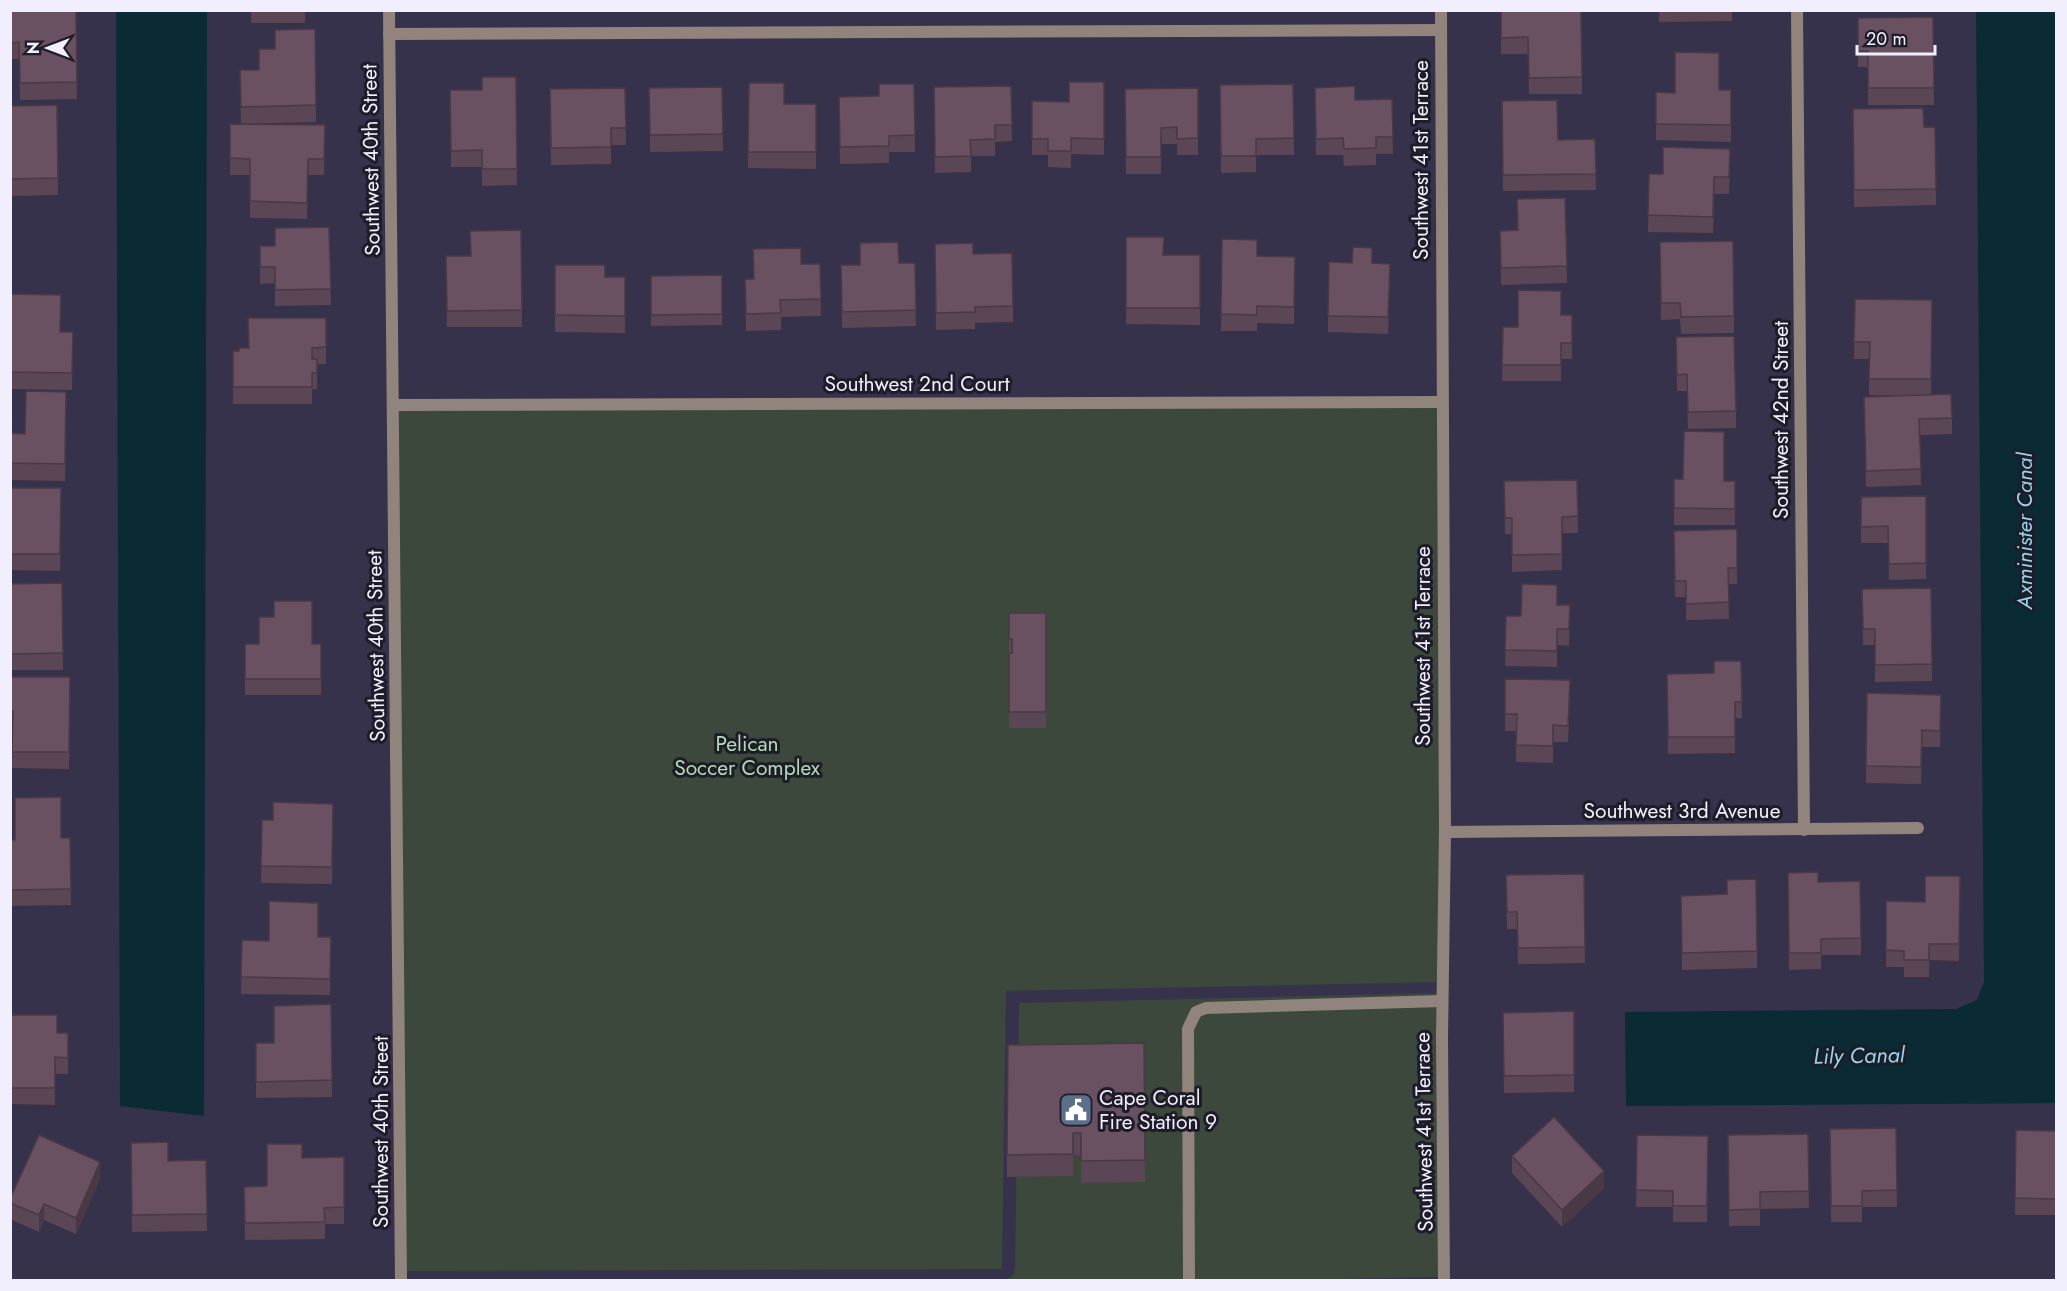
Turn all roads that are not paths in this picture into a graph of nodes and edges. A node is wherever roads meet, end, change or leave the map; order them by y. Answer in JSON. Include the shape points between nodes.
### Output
{"nodes":[{"id":1,"x":389,"y":10,"type":"edge"},
{"id":2,"x":1441,"y":10,"type":"edge"},
{"id":3,"x":1797,"y":10,"type":"edge"},
{"id":4,"x":1441,"y":30,"type":"junction"},
{"id":5,"x":389,"y":34,"type":"junction"},
{"id":6,"x":1441,"y":402,"type":"junction"},
{"id":7,"x":393,"y":405,"type":"junction"},
{"id":8,"x":1918,"y":828,"type":"dead end"},
{"id":9,"x":1804,"y":830,"type":"junction"},
{"id":10,"x":1445,"y":831,"type":"junction"},
{"id":11,"x":1442,"y":1001,"type":"junction"},
{"id":12,"x":401,"y":1281,"type":"edge"},
{"id":13,"x":1189,"y":1281,"type":"edge"},
{"id":14,"x":1444,"y":1281,"type":"edge"}],
"edges":[{"from":1,"to":5,"type":"street","name":"Southwest 40th Street"},
{"from":2,"to":4,"type":"street","name":"Southwest 41st Terrace"},
{"from":3,"to":9,"type":"street","name":"Southwest 42nd Street"},
{"from":4,"to":5,"type":"street"},
{"from":4,"to":6,"type":"street","name":"Southwest 41st Terrace"},
{"from":5,"to":7,"type":"street","name":"Southwest 40th Street"},
{"from":6,"to":7,"type":"street","name":"Southwest 2nd Court"},
{"from":6,"to":10,"type":"street","name":"Southwest 41st Terrace"},
{"from":7,"to":12,"type":"street","name":"Southwest 40th Street"},
{"from":8,"to":9,"type":"street","name":"Southwest 3rd Avenue"},
{"from":9,"to":10,"type":"street","name":"Southwest 3rd Avenue"},
{"from":10,"to":11,"type":"street","name":"Southwest 41st Terrace"},
{"from":11,"to":13,"type":"street","via":[[1206,1008],[1196,1012],[1188,1029]]},
{"from":11,"to":14,"type":"street","name":"Southwest 41st Terrace"}]}
